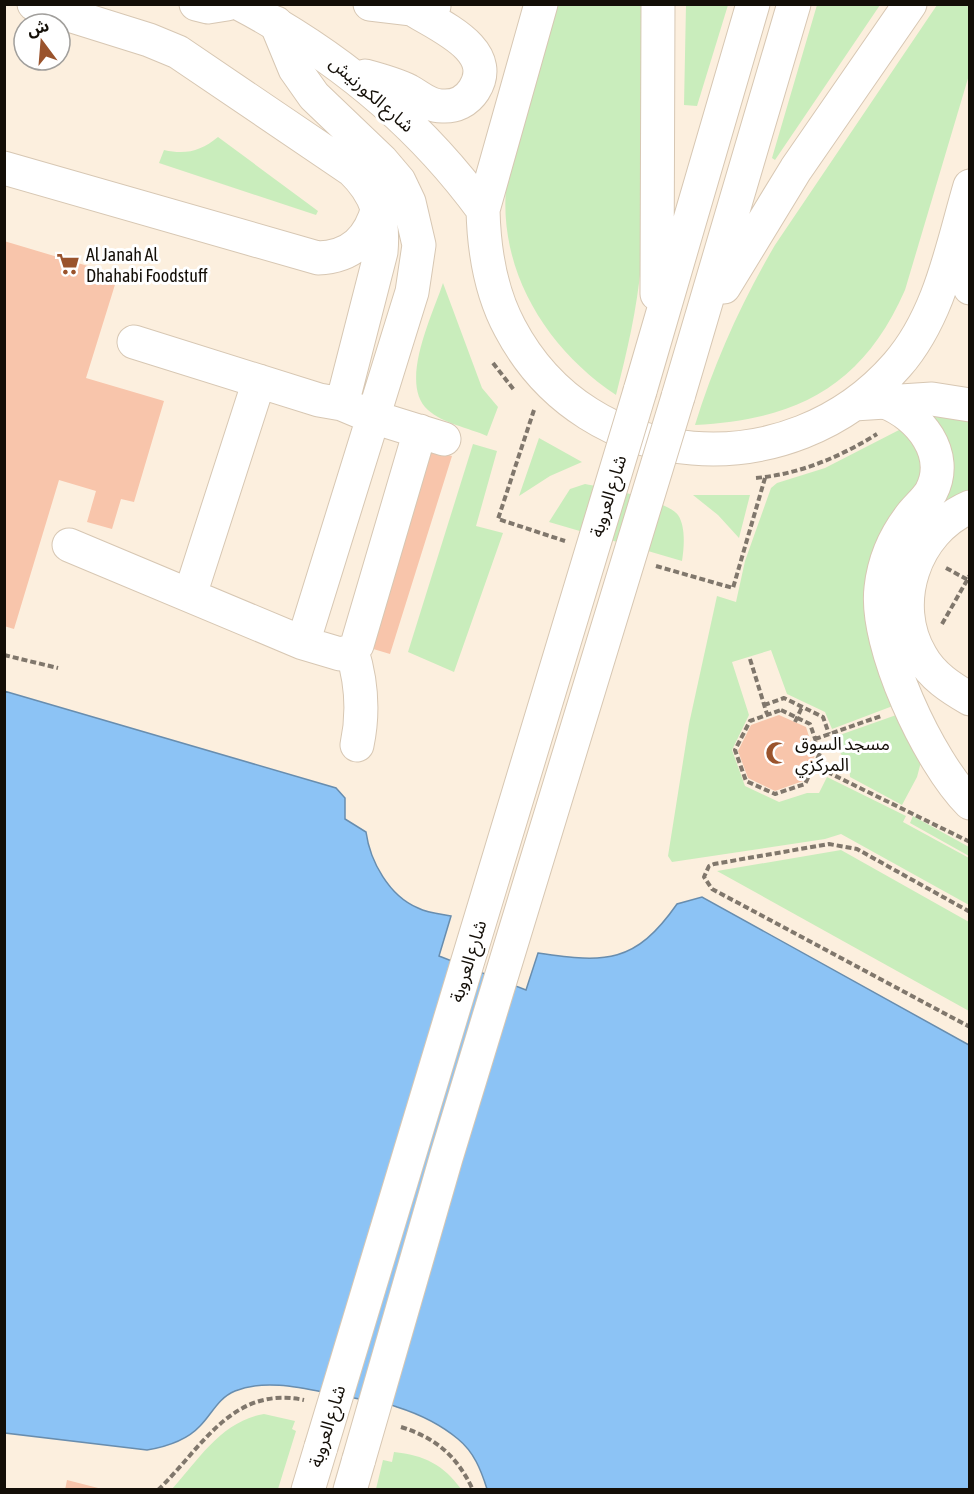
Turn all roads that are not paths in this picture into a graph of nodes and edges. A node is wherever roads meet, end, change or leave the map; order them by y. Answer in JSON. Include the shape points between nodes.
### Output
{"nodes":[{"id":1,"x":34,"y":4,"type":"edge"},
{"id":2,"x":196,"y":4,"type":"edge"},
{"id":3,"x":227,"y":4,"type":"edge"},
{"id":4,"x":240,"y":4,"type":"edge"},
{"id":5,"x":370,"y":4,"type":"edge"},
{"id":6,"x":541,"y":4,"type":"edge"},
{"id":7,"x":658,"y":4,"type":"edge"},
{"id":8,"x":753,"y":4,"type":"edge"},
{"id":9,"x":794,"y":4,"type":"edge"},
{"id":10,"x":910,"y":4,"type":"edge"},
{"id":11,"x":425,"y":7,"type":"edge"},
{"id":12,"x":276,"y":23,"type":"junction"},
{"id":13,"x":351,"y":74,"type":"junction"},
{"id":14,"x":4,"y":168,"type":"edge"},
{"id":15,"x":969,"y":186,"type":"edge"},
{"id":16,"x":378,"y":207,"type":"junction"},
{"id":17,"x":483,"y":210,"type":"junction"},
{"id":18,"x":957,"y":231,"type":"junction"},
{"id":19,"x":969,"y":288,"type":"edge"},
{"id":20,"x":657,"y":333,"type":"junction"},
{"id":21,"x":696,"y":336,"type":"junction"},
{"id":22,"x":134,"y":342,"type":"dead end"},
{"id":23,"x":260,"y":381,"type":"junction"},
{"id":24,"x":870,"y":403,"type":"junction"},
{"id":25,"x":342,"y":404,"type":"junction"},
{"id":26,"x":969,"y":405,"type":"edge"},
{"id":27,"x":373,"y":417,"type":"junction"},
{"id":28,"x":969,"y":507,"type":"edge"},
{"id":29,"x":69,"y":545,"type":"dead end"},
{"id":30,"x":190,"y":596,"type":"junction"},
{"id":31,"x":303,"y":643,"type":"junction"},
{"id":32,"x":352,"y":651,"type":"junction"},
{"id":33,"x":969,"y":699,"type":"edge"},
{"id":34,"x":357,"y":745,"type":"dead end"},
{"id":35,"x":969,"y":803,"type":"edge"},
{"id":36,"x":308,"y":1490,"type":"edge"},
{"id":37,"x":350,"y":1490,"type":"edge"}],
"edges":[{"from":1,"to":16,"type":"main road","via":[[178,52],[352,170],[372,193]]},
{"from":2,"to":3,"type":"main road"},
{"from":4,"to":12,"type":"main road","name":"شارع الكورنيش"},
{"from":5,"to":11,"type":"main road"},
{"from":6,"to":17,"type":"main road","name":"شارع العروبة"},
{"from":7,"to":20,"type":"main road"},
{"from":8,"to":20,"type":"main road","name":"شارع العروبة"},
{"from":9,"to":21,"type":"main road","name":"شارع العروبة"},
{"from":10,"to":21,"type":"main road","via":[[767,214]]},
{"from":11,"to":13,"type":"main road","via":[[471,47],[480,69],[473,92],[464,101],[441,106],[429,104],[386,82]]},
{"from":12,"to":13,"type":"main road","name":"شارع الكورنيش"},
{"from":12,"to":27,"type":"main road","via":[[295,69],[314,96],[382,161],[399,181],[409,202],[419,245],[412,292]]},
{"from":13,"to":17,"type":"main road","name":"شارع الكورنيش","via":[[423,138]]},
{"from":14,"to":16,"type":"main road","via":[[318,258],[332,258],[357,246],[374,224]]},
{"from":15,"to":18,"type":"main road","name":"شارع العروبة"},
{"from":16,"to":25,"type":"main road","via":[[383,229],[381,252]]},
{"from":17,"to":24,"type":"main road","name":"شارع العروبة","via":[[488,271],[510,328],[546,377],[602,421],[650,441],[680,447],[741,448],[801,434]]},
{"from":18,"to":19,"type":"main road"},
{"from":18,"to":24,"type":"main road","name":"شارع العروبة","via":[[941,287],[915,340]]},
{"from":20,"to":36,"type":"main road","name":"شارع العروبة","bridge":true},
{"from":21,"to":37,"type":"main road","name":"شارع العروبة","bridge":true},
{"from":22,"to":23,"type":"main road"},
{"from":23,"to":25,"type":"main road"},
{"from":23,"to":30,"type":"main road"},
{"from":24,"to":26,"type":"main road","via":[[932,399]]},
{"from":24,"to":35,"type":"main road","via":[[906,412],[922,428],[933,448],[937,470],[931,492],[905,523],[891,551],[881,586],[882,627],[886,647],[932,752]]},
{"from":25,"to":27,"type":"main road"},
{"from":27,"to":31,"type":"main road"},
{"from":27,"to":32,"type":"main road","via":[[432,435]]},
{"from":28,"to":33,"type":"main road","via":[[931,536],[912,570],[907,605],[921,657],[953,690]]},
{"from":29,"to":30,"type":"main road"},
{"from":30,"to":31,"type":"main road"},
{"from":31,"to":32,"type":"main road","via":[[340,654]]},
{"from":32,"to":34,"type":"main road","via":[[361,688]]}]}
